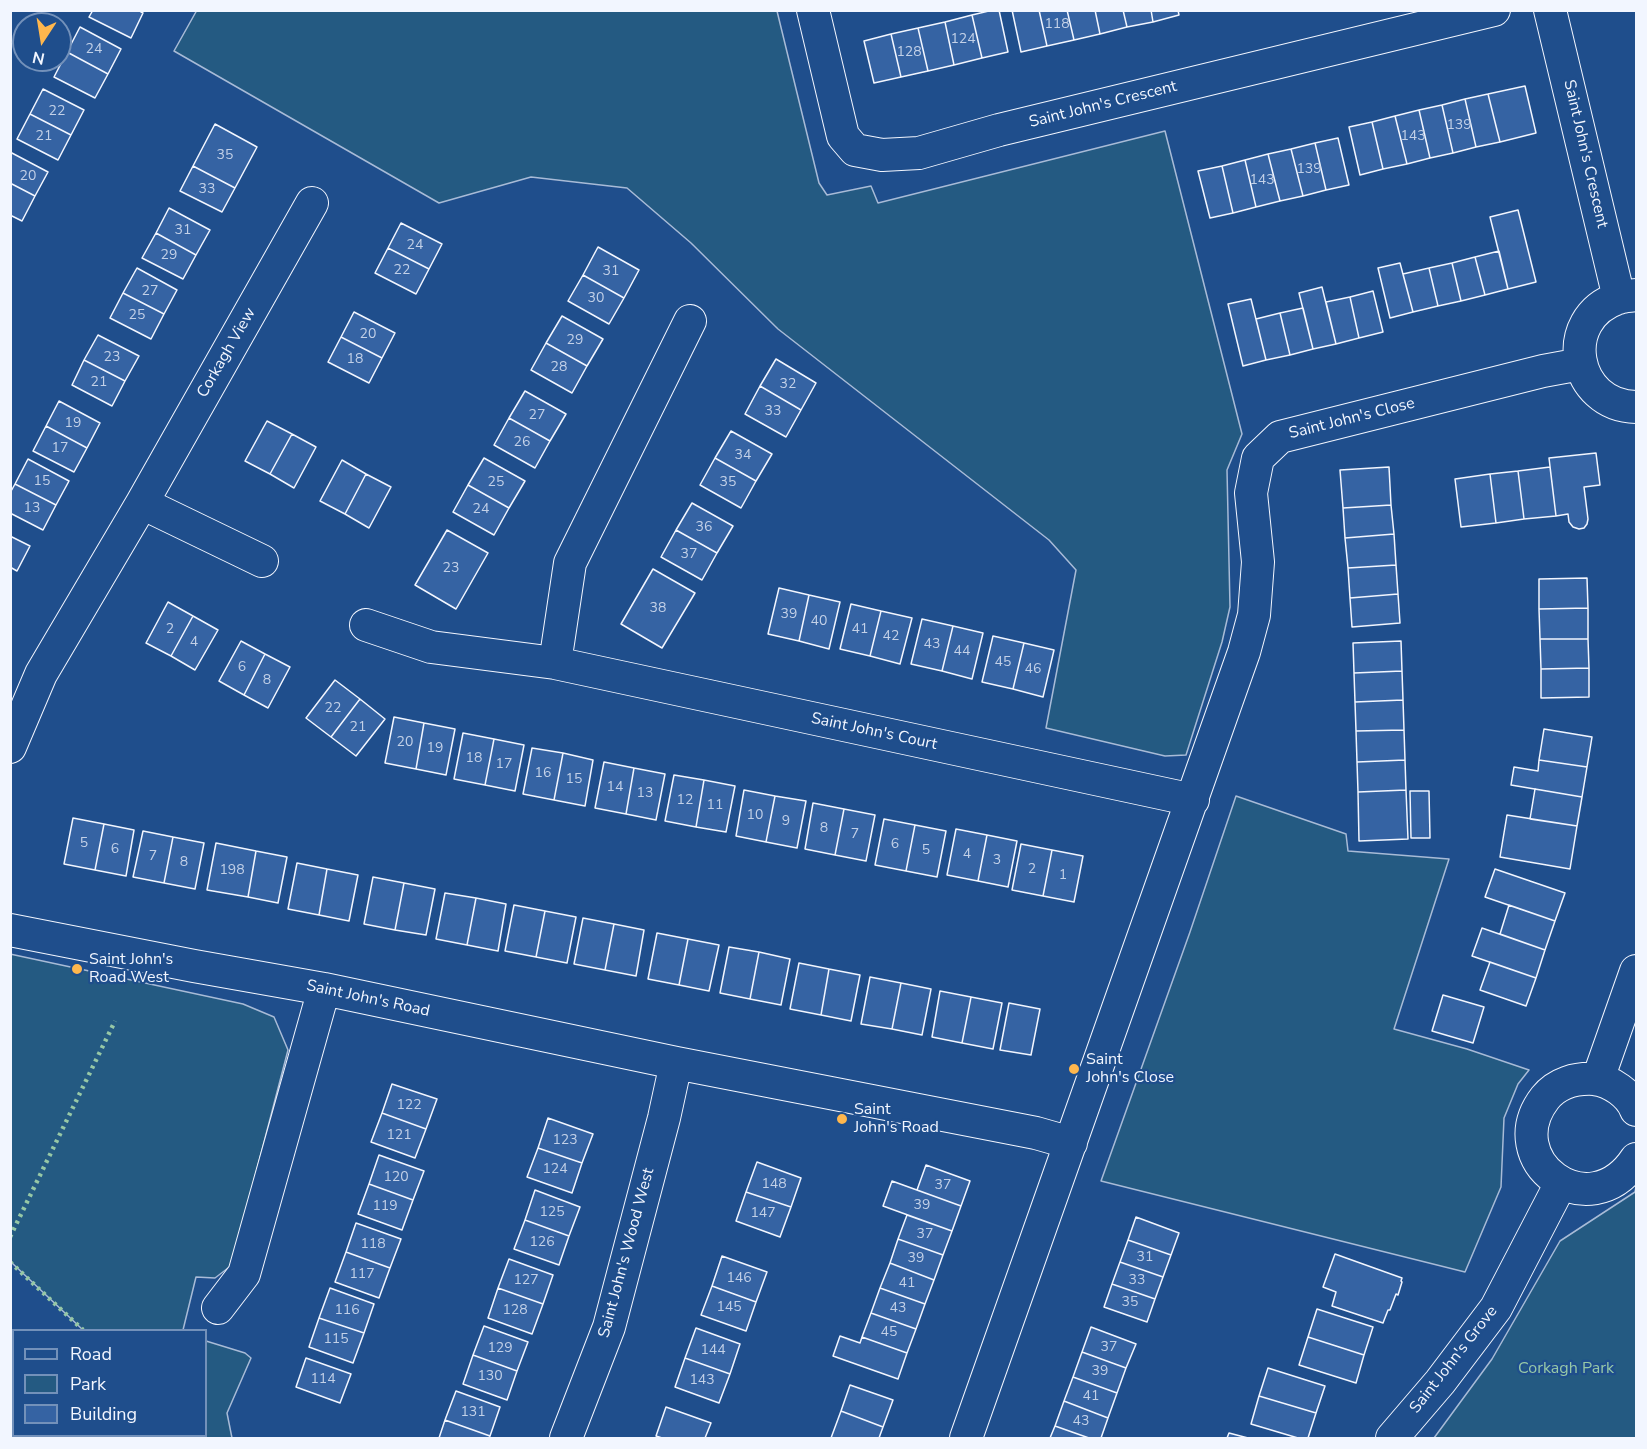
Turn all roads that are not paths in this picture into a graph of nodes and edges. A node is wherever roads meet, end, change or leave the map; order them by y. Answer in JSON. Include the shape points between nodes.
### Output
{"nodes":[{"id":1,"x":813,"y":10,"type":"edge"},
{"id":2,"x":1494,"y":10,"type":"edge"},
{"id":3,"x":1550,"y":10,"type":"edge"},
{"id":4,"x":312,"y":203,"type":"dead end"},
{"id":5,"x":1628,"y":296,"type":"edge"},
{"id":6,"x":690,"y":321,"type":"dead end"},
{"id":7,"x":1581,"y":364,"type":"junction"},
{"id":8,"x":1636,"y":407,"type":"edge"},
{"id":9,"x":142,"y":503,"type":"junction"},
{"id":10,"x":262,"y":561,"type":"dead end"},
{"id":11,"x":366,"y":625,"type":"dead end"},
{"id":12,"x":555,"y":663,"type":"junction"},
{"id":13,"x":10,"y":747,"type":"edge"},
{"id":14,"x":1193,"y":800,"type":"junction"},
{"id":15,"x":10,"y":930,"type":"edge"},
{"id":16,"x":1636,"y":971,"type":"edge"},
{"id":17,"x":324,"y":989,"type":"junction"},
{"id":18,"x":676,"y":1064,"type":"junction"},
{"id":19,"x":1598,"y":1079,"type":"junction"},
{"id":20,"x":1636,"y":1110,"type":"edge"},
{"id":21,"x":1071,"y":1143,"type":"junction"},
{"id":22,"x":1636,"y":1159,"type":"edge"},
{"id":23,"x":1561,"y":1183,"type":"junction"},
{"id":24,"x":218,"y":1308,"type":"dead end"},
{"id":25,"x":566,"y":1438,"type":"edge"},
{"id":26,"x":966,"y":1438,"type":"edge"},
{"id":27,"x":1392,"y":1438,"type":"edge"}],
"edges":[{"from":1,"to":2,"type":"street","name":"Saint John's Crescent","via":[[843,136],[855,150],[882,155],[920,153],[999,130]]},
{"from":3,"to":5,"type":"street","name":"Saint John's Crescent"},
{"from":4,"to":9,"type":"street","name":"Corkagh View"},
{"from":5,"to":7,"type":"street","via":[[1604,305],[1591,316],[1579,347]]},
{"from":6,"to":12,"type":"street","via":[[570,563]]},
{"from":7,"to":8,"type":"street","via":[[1600,395],[1616,404]]},
{"from":7,"to":14,"type":"street","name":"Saint John's Close","via":[[1280,436],[1258,458],[1251,493],[1258,562],[1254,615]]},
{"from":9,"to":10,"type":"street"},
{"from":9,"to":13,"type":"street","name":"Corkagh View","via":[[41,674]]},
{"from":11,"to":12,"type":"street","name":"Saint John's Court","via":[[431,647]]},
{"from":12,"to":14,"type":"street","name":"Saint John's Court"},
{"from":14,"to":21,"type":"street","name":"Saint John's Close"},
{"from":15,"to":17,"type":"street","name":"Saint John's Road"},
{"from":16,"to":19,"type":"street"},
{"from":17,"to":18,"type":"street","name":"Saint John's Road"},
{"from":17,"to":24,"type":"street","via":[[244,1274]]},
{"from":18,"to":21,"type":"street","name":"Saint John's Road"},
{"from":18,"to":25,"type":"street","name":"Saint John's Wood West","via":[[609,1327]]},
{"from":19,"to":20,"type":"street","via":[[1622,1091]]},
{"from":19,"to":23,"type":"street","via":[[1563,1083],[1538,1107],[1532,1124],[1534,1150],[1547,1172]]},
{"from":21,"to":26,"type":"street","name":"Saint John's Close"},
{"from":22,"to":23,"type":"street","via":[[1628,1172],[1596,1189],[1578,1189]]},
{"from":23,"to":27,"type":"street","name":"Saint John's Grove","via":[[1496,1308]]}]}
